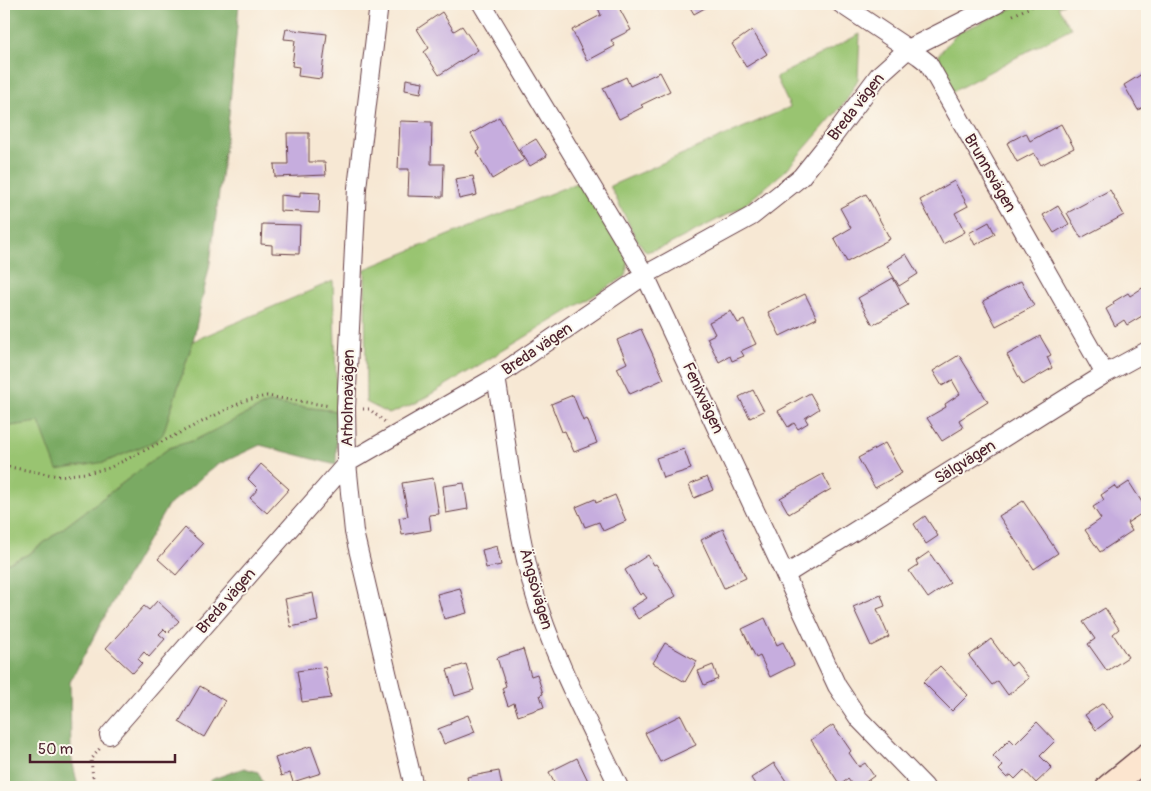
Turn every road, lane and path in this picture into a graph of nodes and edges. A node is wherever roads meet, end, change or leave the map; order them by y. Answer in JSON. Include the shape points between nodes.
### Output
{"nodes":[{"id":1,"x":379,"y":4,"type":"edge"},
{"id":2,"x":482,"y":4,"type":"edge"},
{"id":3,"x":841,"y":4,"type":"edge"},
{"id":4,"x":998,"y":4,"type":"edge"},
{"id":5,"x":908,"y":49,"type":"junction"},
{"id":6,"x":645,"y":275,"type":"junction"},
{"id":7,"x":1147,"y":351,"type":"edge"},
{"id":8,"x":1105,"y":374,"type":"junction"},
{"id":9,"x":496,"y":377,"type":"junction"},
{"id":10,"x":346,"y":408,"type":"junction"},
{"id":11,"x":400,"y":434,"type":"junction"},
{"id":12,"x":347,"y":463,"type":"junction"},
{"id":13,"x":4,"y":466,"type":"edge"},
{"id":14,"x":785,"y":575,"type":"junction"},
{"id":15,"x":109,"y":736,"type":"joint"},
{"id":16,"x":1147,"y":756,"type":"edge"},
{"id":17,"x":94,"y":787,"type":"edge"},
{"id":18,"x":414,"y":787,"type":"edge"},
{"id":19,"x":619,"y":787,"type":"edge"},
{"id":20,"x":925,"y":787,"type":"edge"},
{"id":21,"x":1109,"y":787,"type":"edge"}],
"edges":[{"from":1,"to":10,"type":"street","name":"Arholmavägen","via":[[357,188]]},
{"from":2,"to":6,"type":"street","name":"Fenixvägen"},
{"from":3,"to":5,"type":"street","name":"Brunnsvägen"},
{"from":4,"to":5,"type":"street","name":"Breda vägen"},
{"from":5,"to":6,"type":"street","name":"Breda vägen","via":[[879,75],[801,176],[752,216]]},
{"from":5,"to":8,"type":"street","name":"Brunnsvägen","via":[[928,63]]},
{"from":6,"to":9,"type":"street","name":"Breda vägen"},
{"from":6,"to":14,"type":"street","name":"Fenixvägen"},
{"from":7,"to":8,"type":"street","name":"Sälgvägen"},
{"from":8,"to":14,"type":"street","name":"Sälgvägen"},
{"from":9,"to":11,"type":"street","name":"Breda vägen"},
{"from":9,"to":19,"type":"street","name":"Ängsövägen","via":[[533,588],[556,652]]},
{"from":10,"to":11,"type":"path","via":[[369,409]]},
{"from":10,"to":12,"type":"street","name":"Arholmavägen"},
{"from":10,"to":13,"type":"path","via":[[267,396],[246,400],[109,468],[58,476]]},
{"from":11,"to":12,"type":"street","name":"Breda vägen"},
{"from":12,"to":15,"type":"street","name":"Breda vägen"},
{"from":12,"to":18,"type":"street","name":"Arholmavägen","via":[[354,532]]},
{"from":14,"to":20,"type":"street","name":"Fenixvägen","via":[[837,686],[859,719]]},
{"from":15,"to":17,"type":"path","via":[[92,760]]},
{"from":16,"to":21,"type":"main road"}]}
